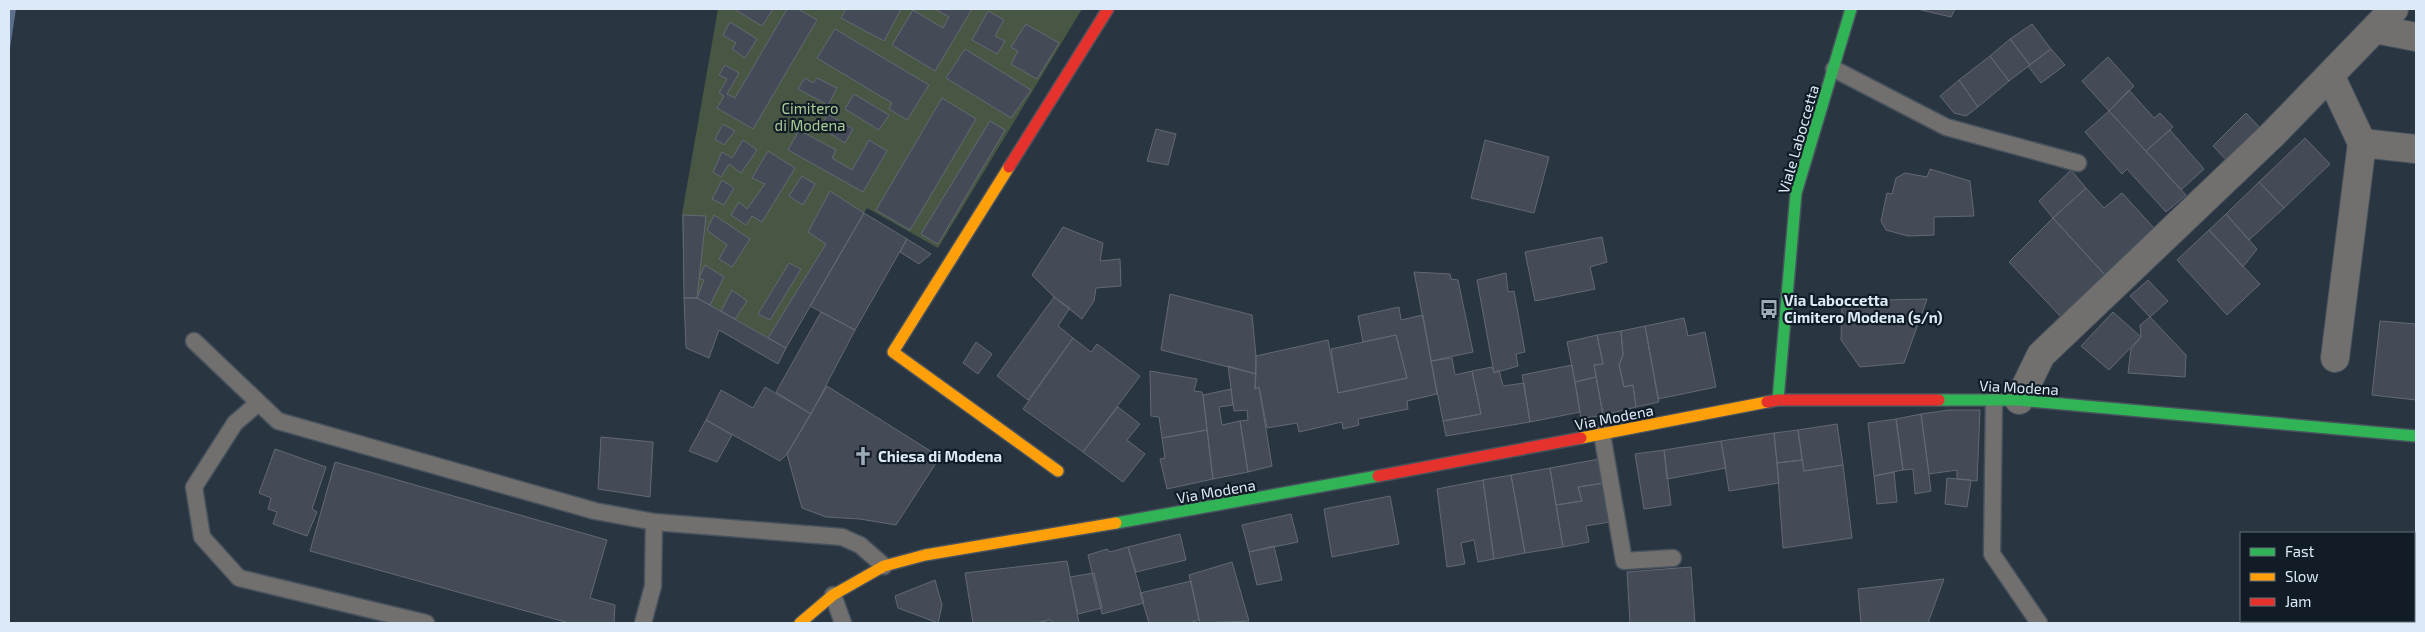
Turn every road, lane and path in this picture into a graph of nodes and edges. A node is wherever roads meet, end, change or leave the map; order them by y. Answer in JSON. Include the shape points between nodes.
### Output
{"nodes":[{"id":1,"x":1108,"y":9,"type":"edge"},
{"id":2,"x":1852,"y":9,"type":"edge"},
{"id":3,"x":2394,"y":9,"type":"edge"},
{"id":4,"x":2375,"y":28,"type":"junction"},
{"id":5,"x":2416,"y":37,"type":"edge"},
{"id":6,"x":1834,"y":69,"type":"junction"},
{"id":7,"x":2330,"y":75,"type":"junction"},
{"id":8,"x":2362,"y":144,"type":"junction"},
{"id":9,"x":2416,"y":149,"type":"edge"},
{"id":10,"x":2078,"y":163,"type":"dead end"},
{"id":11,"x":194,"y":341,"type":"dead end"},
{"id":12,"x":2335,"y":358,"type":"dead end"},
{"id":13,"x":1778,"y":400,"type":"junction"},
{"id":14,"x":2006,"y":400,"type":"junction"},
{"id":15,"x":257,"y":404,"type":"junction"},
{"id":16,"x":1602,"y":434,"type":"junction"},
{"id":17,"x":2416,"y":436,"type":"edge"},
{"id":18,"x":1058,"y":471,"type":"dead end"},
{"id":19,"x":654,"y":522,"type":"junction"},
{"id":20,"x":1673,"y":558,"type":"dead end"},
{"id":21,"x":884,"y":566,"type":"junction"},
{"id":22,"x":833,"y":595,"type":"junction"},
{"id":23,"x":426,"y":623,"type":"edge"},
{"id":24,"x":643,"y":623,"type":"edge"},
{"id":25,"x":800,"y":623,"type":"edge"},
{"id":26,"x":843,"y":623,"type":"edge"},
{"id":27,"x":2039,"y":623,"type":"edge"}],
"edges":[{"from":1,"to":18,"type":"main road","via":[[893,352]]},
{"from":2,"to":6,"type":"main road","name":"Viale Laboccetta"},
{"from":3,"to":4,"type":"street"},
{"from":4,"to":5,"type":"street"},
{"from":4,"to":7,"type":"street"},
{"from":6,"to":10,"type":"lane","via":[[1946,127]]},
{"from":6,"to":13,"type":"main road","name":"Viale Laboccetta","via":[[1796,193]]},
{"from":7,"to":8,"type":"street"},
{"from":7,"to":14,"type":"street","via":[[2273,134],[2040,354]]},
{"from":8,"to":9,"type":"street"},
{"from":8,"to":12,"type":"street"},
{"from":11,"to":15,"type":"lane"},
{"from":13,"to":14,"type":"main road","name":"Via Modena"},
{"from":13,"to":16,"type":"main road","name":"Via Modena"},
{"from":14,"to":17,"type":"main road","name":"Via Modena"},
{"from":14,"to":27,"type":"lane","via":[[1992,554]]},
{"from":15,"to":19,"type":"lane","via":[[278,421],[595,511]]},
{"from":15,"to":23,"type":"lane","via":[[235,423],[194,488],[202,537],[239,578]]},
{"from":16,"to":20,"type":"lane","via":[[1624,561]]},
{"from":16,"to":21,"type":"main road","name":"Via Modena","via":[[1228,505],[925,555]]},
{"from":19,"to":21,"type":"lane","via":[[842,537],[860,545]]},
{"from":19,"to":24,"type":"lane","via":[[653,586]]},
{"from":21,"to":22,"type":"main road","name":"Via Modena"},
{"from":22,"to":25,"type":"main road","name":"Via Modena"},
{"from":22,"to":26,"type":"lane"}]}
